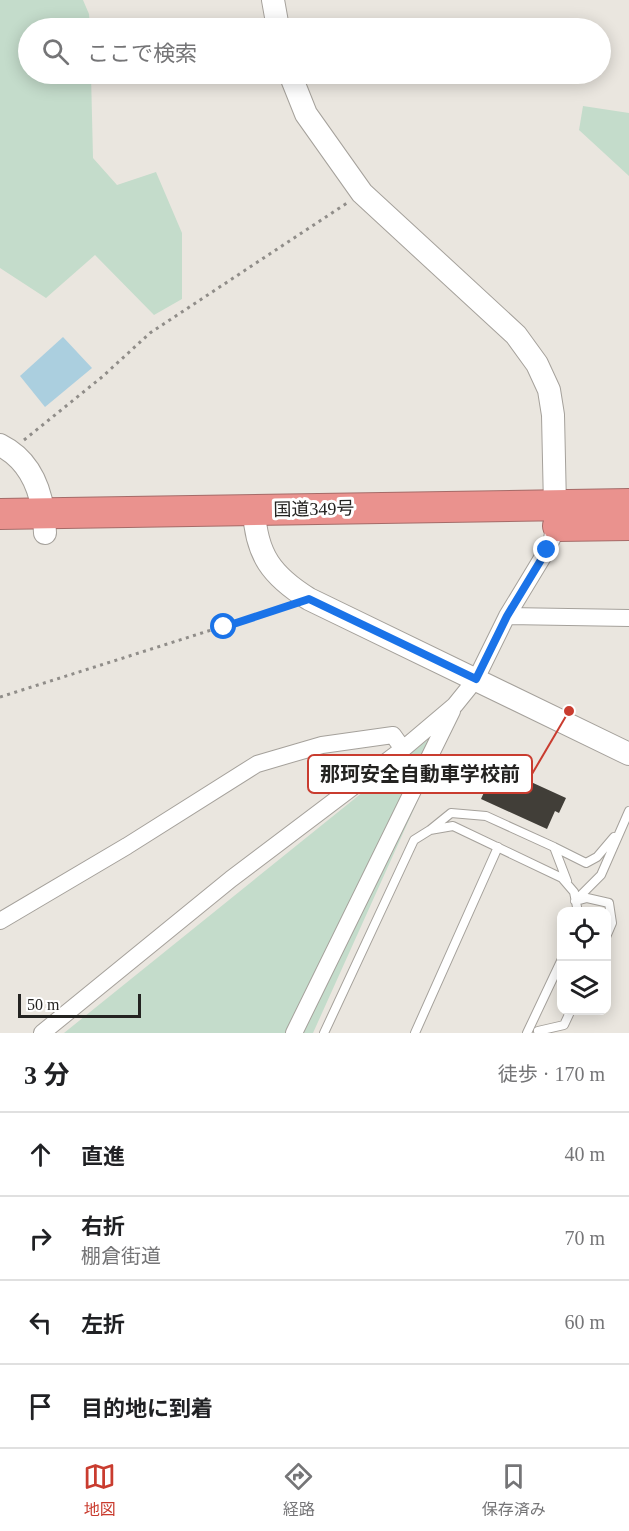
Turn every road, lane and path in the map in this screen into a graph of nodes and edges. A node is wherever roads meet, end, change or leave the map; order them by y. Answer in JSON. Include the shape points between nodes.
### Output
{"nodes":[{"id":1,"x":273,"y":0,"type":"edge"},
{"id":2,"x":276,"y":18,"type":"edge"},
{"id":3,"x":294,"y":84,"type":"edge"},
{"id":4,"x":362,"y":193,"type":"junction"},
{"id":5,"x":5,"y":447,"type":"edge"},
{"id":6,"x":629,"y":504,"type":"edge"},
{"id":7,"x":0,"y":514,"type":"edge"},
{"id":8,"x":555,"y":516,"type":"junction"},
{"id":9,"x":254,"y":520,"type":"junction"},
{"id":10,"x":45,"y":524,"type":"junction"},
{"id":11,"x":629,"y":525,"type":"edge"},
{"id":12,"x":0,"y":534,"type":"edge"},
{"id":13,"x":309,"y":599,"type":"junction"},
{"id":14,"x":507,"y":616,"type":"junction"},
{"id":15,"x":629,"y":618,"type":"edge"},
{"id":16,"x":476,"y":679,"type":"junction"},
{"id":17,"x":0,"y":696,"type":"edge"},
{"id":18,"x":455,"y":705,"type":"junction"},
{"id":19,"x":403,"y":749,"type":"junction"},
{"id":20,"x":629,"y":754,"type":"edge"},
{"id":21,"x":629,"y":811,"type":"edge"},
{"id":22,"x":430,"y":830,"type":"junction"},
{"id":23,"x":619,"y":831,"type":"junction"},
{"id":24,"x":498,"y":847,"type":"junction"},
{"id":25,"x":554,"y":847,"type":"junction"},
{"id":26,"x":569,"y":886,"type":"junction"},
{"id":27,"x":576,"y":901,"type":"junction"},
{"id":28,"x":577,"y":907,"type":"edge"},
{"id":29,"x":610,"y":907,"type":"edge"},
{"id":30,"x":0,"y":921,"type":"edge"},
{"id":31,"x":560,"y":961,"type":"edge"},
{"id":32,"x":569,"y":1015,"type":"edge"},
{"id":33,"x":534,"y":1031,"type":"edge"},
{"id":34,"x":42,"y":1033,"type":"edge"},
{"id":35,"x":294,"y":1033,"type":"edge"},
{"id":36,"x":324,"y":1033,"type":"edge"},
{"id":37,"x":415,"y":1033,"type":"edge"}],
"edges":[{"from":1,"to":2,"type":"street"},
{"from":3,"to":4,"type":"street","via":[[306,114]]},
{"from":4,"to":5,"type":"path","via":[[150,333],[102,377]]},
{"from":4,"to":8,"type":"street","via":[[516,335],[537,364],[549,390],[553,415]]},
{"from":5,"to":10,"type":"street","via":[[29,470],[40,494]]},
{"from":6,"to":8,"type":"highway","name":"国道349号"},
{"from":7,"to":10,"type":"highway","name":"国道349号"},
{"from":8,"to":9,"type":"highway","name":"国道349号"},
{"from":8,"to":11,"type":"highway","name":"国道349号"},
{"from":8,"to":14,"type":"street","via":[[547,550]]},
{"from":9,"to":10,"type":"highway","name":"国道349号"},
{"from":9,"to":13,"type":"street","via":[[269,567],[284,584]]},
{"from":10,"to":12,"type":"highway","name":"国道349号"},
{"from":13,"to":16,"type":"street"},
{"from":13,"to":17,"type":"path"},
{"from":14,"to":15,"type":"street"},
{"from":14,"to":16,"type":"street"},
{"from":16,"to":18,"type":"street"},
{"from":16,"to":20,"type":"street"},
{"from":18,"to":19,"type":"street"},
{"from":18,"to":35,"type":"street"},
{"from":19,"to":30,"type":"street","via":[[393,735],[322,745],[257,764]]},
{"from":19,"to":34,"type":"street","via":[[231,879]]},
{"from":21,"to":23,"type":"lane"},
{"from":22,"to":24,"type":"lane","via":[[453,826]]},
{"from":22,"to":25,"type":"lane","via":[[451,813],[486,816]]},
{"from":22,"to":36,"type":"lane","via":[[414,840]]},
{"from":23,"to":25,"type":"lane","via":[[597,857],[586,862]]},
{"from":23,"to":27,"type":"lane","via":[[601,875]]},
{"from":24,"to":26,"type":"lane","via":[[562,878]]},
{"from":24,"to":37,"type":"lane"},
{"from":25,"to":26,"type":"lane"},
{"from":26,"to":27,"type":"lane"},
{"from":27,"to":28,"type":"lane"},
{"from":27,"to":29,"type":"lane","via":[[587,898],[609,903]]},
{"from":31,"to":33,"type":"lane"},
{"from":32,"to":33,"type":"lane","via":[[564,1025]]}]}
